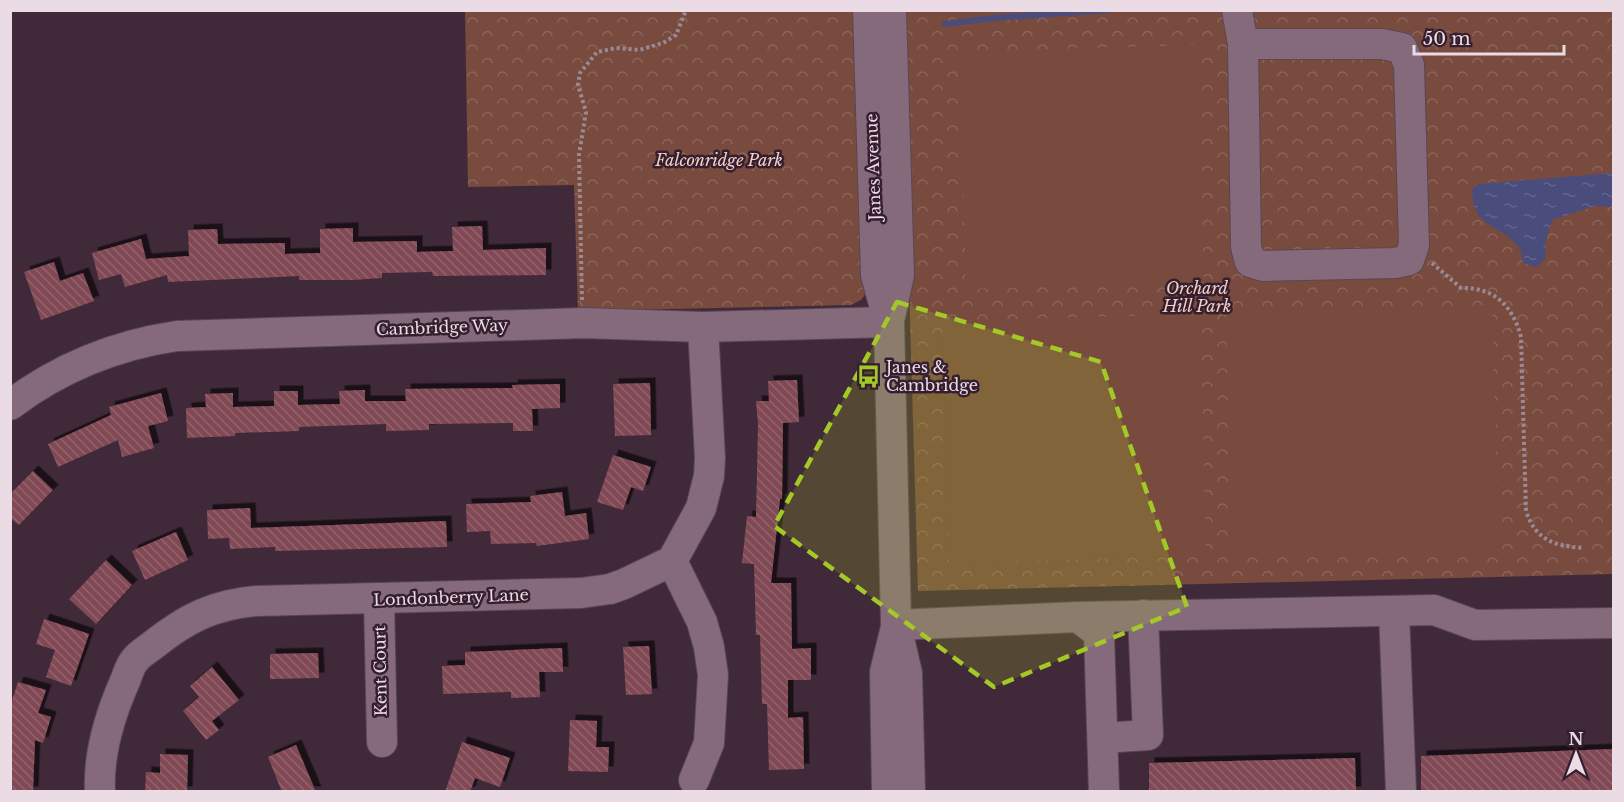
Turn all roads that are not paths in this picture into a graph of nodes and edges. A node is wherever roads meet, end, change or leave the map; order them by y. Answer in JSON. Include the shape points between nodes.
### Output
{"nodes":[{"id":1,"x":868,"y":10,"type":"edge"},
{"id":2,"x":891,"y":10,"type":"edge"},
{"id":3,"x":1237,"y":10,"type":"edge"},
{"id":4,"x":1243,"y":44,"type":"junction"},
{"id":5,"x":889,"y":322,"type":"junction"},
{"id":6,"x":702,"y":327,"type":"junction"},
{"id":7,"x":10,"y":405,"type":"edge"},
{"id":8,"x":672,"y":561,"type":"junction"},
{"id":9,"x":378,"y":600,"type":"junction"},
{"id":10,"x":1394,"y":611,"type":"junction"},
{"id":11,"x":1143,"y":615,"type":"junction"},
{"id":12,"x":1078,"y":617,"type":"junction"},
{"id":13,"x":1614,"y":623,"type":"edge"},
{"id":14,"x":896,"y":625,"type":"junction"},
{"id":15,"x":1103,"y":738,"type":"junction"},
{"id":16,"x":382,"y":742,"type":"dead end"},
{"id":17,"x":694,"y":780,"type":"dead end"},
{"id":18,"x":100,"y":792,"type":"edge"},
{"id":19,"x":887,"y":792,"type":"edge"},
{"id":20,"x":910,"y":792,"type":"edge"},
{"id":21,"x":1104,"y":792,"type":"edge"},
{"id":22,"x":1401,"y":792,"type":"edge"}],
"edges":[{"from":1,"to":5,"type":"street","name":"Janes Avenue","via":[[876,275]]},
{"from":2,"to":5,"type":"street","name":"Janes Avenue","via":[[900,275]]},
{"from":3,"to":4,"type":"street"},
{"from":4,"to":4,"type":"street","via":[[1246,247],[1250,262],[1274,266],[1409,260],[1414,244],[1409,65],[1402,48],[1382,44]]},
{"from":5,"to":6,"type":"street","name":"Cambridge Way"},
{"from":5,"to":14,"type":"street","name":"Janes Avenue"},
{"from":6,"to":7,"type":"street","name":"Cambridge Way","via":[[583,323],[177,336],[135,344],[85,361]]},
{"from":6,"to":8,"type":"street","via":[[709,476],[701,508]]},
{"from":8,"to":9,"type":"street","name":"Londonberry Lane","via":[[610,589],[581,593]]},
{"from":8,"to":17,"type":"street","via":[[702,622],[713,675],[709,743]]},
{"from":9,"to":16,"type":"street","name":"Kent Court"},
{"from":9,"to":18,"type":"street","name":"Londonberry Lane","via":[[237,603],[206,611],[160,639],[134,660],[114,706]]},
{"from":10,"to":11,"type":"street"},
{"from":10,"to":13,"type":"street","via":[[1434,610],[1474,625]]},
{"from":10,"to":22,"type":"street"},
{"from":11,"to":12,"type":"street"},
{"from":11,"to":15,"type":"street","via":[[1148,735]]},
{"from":12,"to":14,"type":"street"},
{"from":12,"to":15,"type":"street","via":[[1100,633]]},
{"from":14,"to":19,"type":"street","name":"Janes Avenue","via":[[885,672]]},
{"from":14,"to":20,"type":"street","name":"Janes Avenue","via":[[908,673]]},
{"from":15,"to":21,"type":"street"}]}
